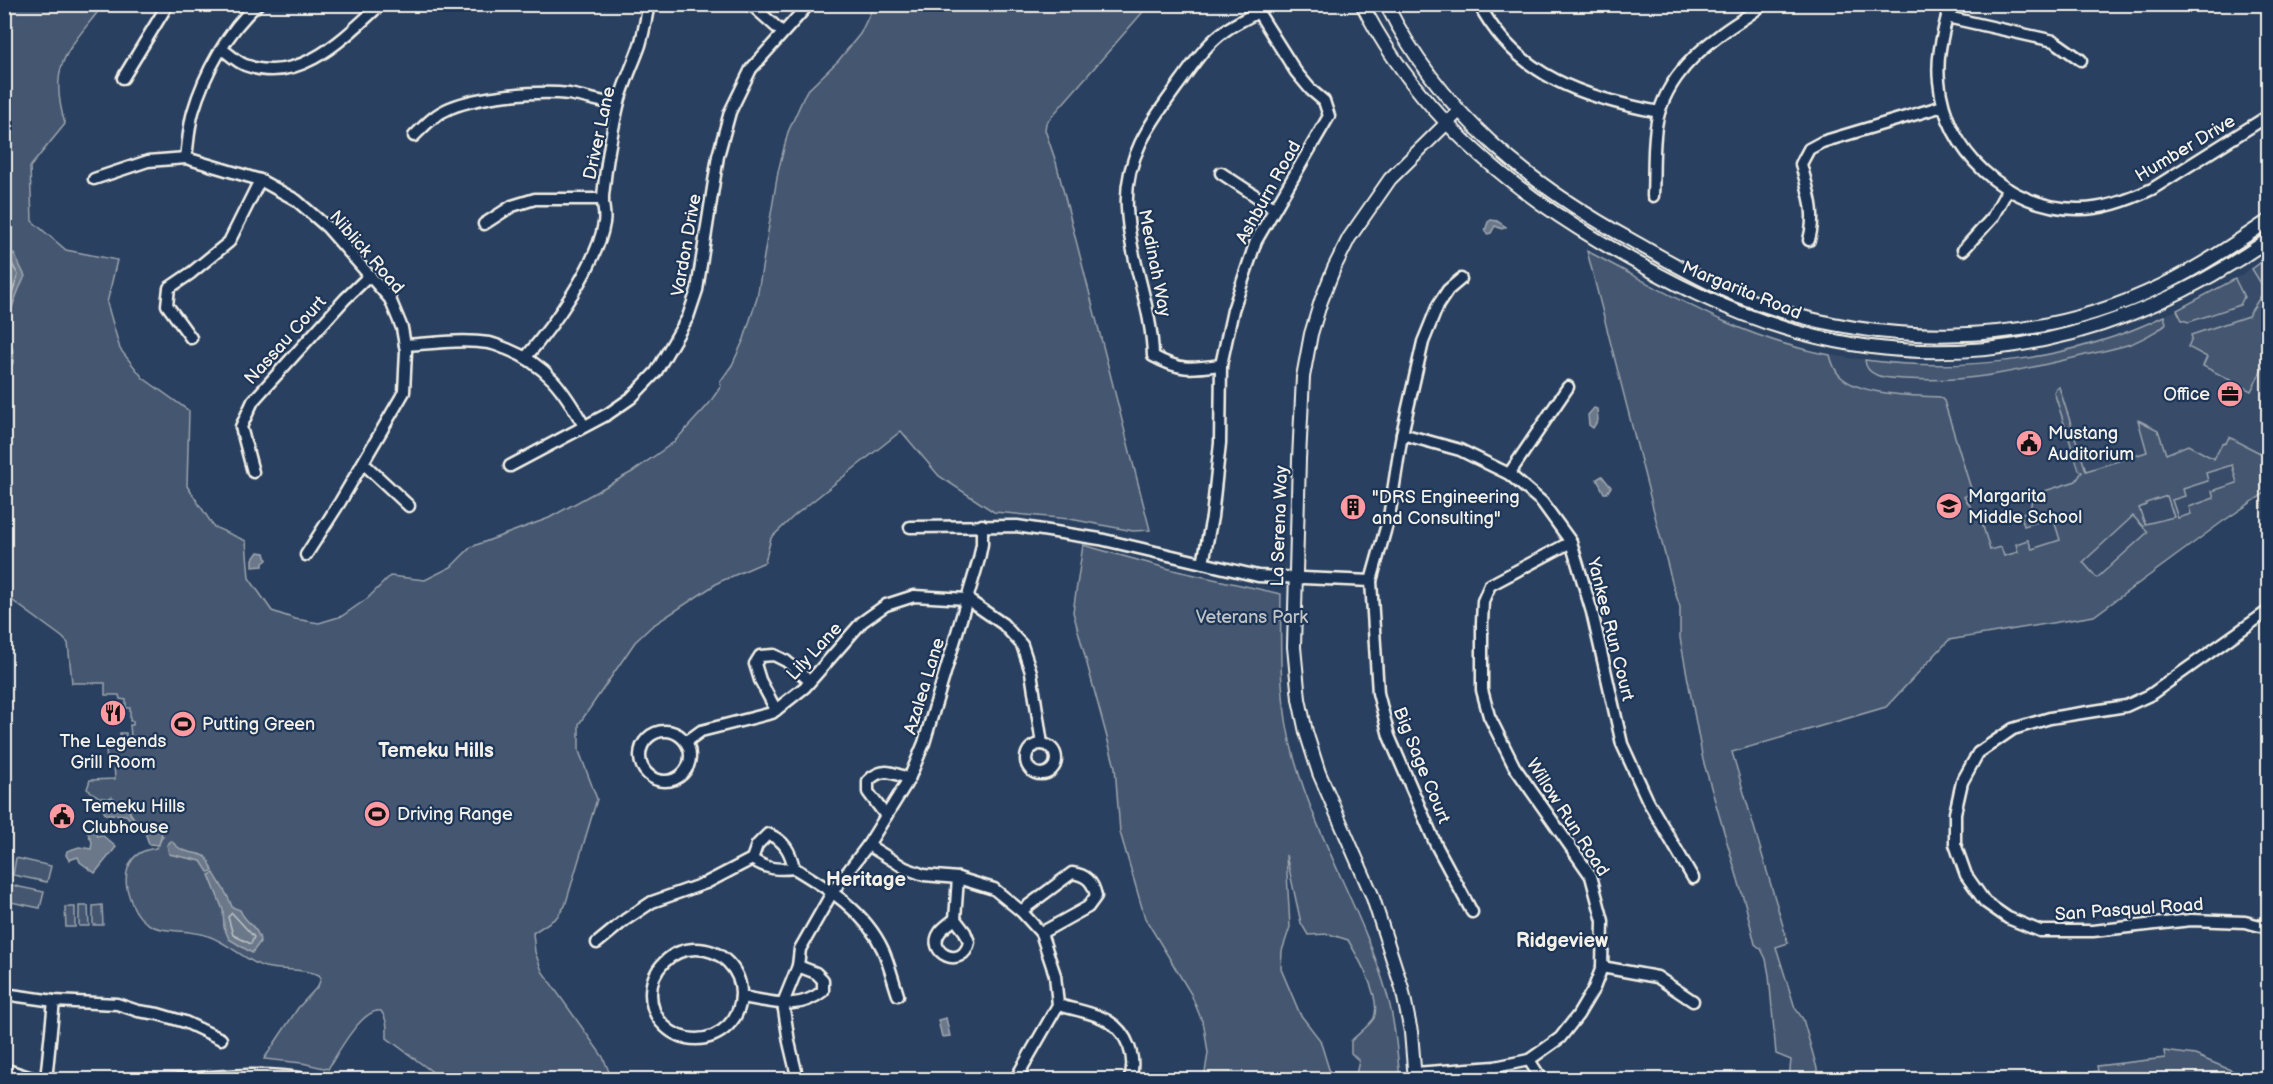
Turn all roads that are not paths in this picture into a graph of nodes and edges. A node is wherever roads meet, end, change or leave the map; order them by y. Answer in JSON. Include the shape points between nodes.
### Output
{"nodes":[{"id":1,"x":168,"y":4,"type":"edge"},
{"id":2,"x":258,"y":4,"type":"edge"},
{"id":3,"x":381,"y":4,"type":"edge"},
{"id":4,"x":649,"y":4,"type":"edge"},
{"id":5,"x":746,"y":4,"type":"edge"},
{"id":6,"x":809,"y":4,"type":"edge"},
{"id":7,"x":1362,"y":4,"type":"edge"},
{"id":8,"x":1386,"y":4,"type":"edge"},
{"id":9,"x":1479,"y":4,"type":"edge"},
{"id":10,"x":1763,"y":4,"type":"edge"},
{"id":11,"x":1950,"y":4,"type":"edge"},
{"id":12,"x":1255,"y":8,"type":"edge"},
{"id":13,"x":1947,"y":16,"type":"junction"},
{"id":14,"x":782,"y":32,"type":"junction"},
{"id":15,"x":222,"y":49,"type":"junction"},
{"id":16,"x":2081,"y":60,"type":"dead end"},
{"id":17,"x":123,"y":78,"type":"dead end"},
{"id":18,"x":618,"y":105,"type":"junction"},
{"id":19,"x":1943,"y":106,"type":"junction"},
{"id":20,"x":1458,"y":112,"type":"junction"},
{"id":21,"x":1659,"y":112,"type":"junction"},
{"id":22,"x":2268,"y":116,"type":"edge"},
{"id":23,"x":1446,"y":124,"type":"junction"},
{"id":24,"x":414,"y":136,"type":"dead end"},
{"id":25,"x":186,"y":158,"type":"junction"},
{"id":26,"x":1221,"y":173,"type":"dead end"},
{"id":27,"x":94,"y":179,"type":"dead end"},
{"id":28,"x":261,"y":180,"type":"junction"},
{"id":29,"x":2008,"y":189,"type":"junction"},
{"id":30,"x":1653,"y":196,"type":"dead end"},
{"id":31,"x":603,"y":199,"type":"junction"},
{"id":32,"x":1274,"y":208,"type":"junction"},
{"id":33,"x":2268,"y":221,"type":"edge"},
{"id":34,"x":484,"y":224,"type":"dead end"},
{"id":35,"x":1809,"y":240,"type":"dead end"},
{"id":36,"x":2268,"y":240,"type":"edge"},
{"id":37,"x":1964,"y":250,"type":"dead end"},
{"id":38,"x":370,"y":275,"type":"junction"},
{"id":39,"x":1461,"y":279,"type":"dead end"},
{"id":40,"x":191,"y":338,"type":"dead end"},
{"id":41,"x":405,"y":345,"type":"junction"},
{"id":42,"x":526,"y":357,"type":"junction"},
{"id":43,"x":1221,"y":365,"type":"junction"},
{"id":44,"x":1568,"y":387,"type":"dead end"},
{"id":45,"x":584,"y":426,"type":"junction"},
{"id":46,"x":1402,"y":434,"type":"junction"},
{"id":47,"x":363,"y":463,"type":"junction"},
{"id":48,"x":510,"y":466,"type":"dead end"},
{"id":49,"x":253,"y":472,"type":"dead end"},
{"id":50,"x":1509,"y":474,"type":"junction"},
{"id":51,"x":409,"y":506,"type":"dead end"},
{"id":52,"x":982,"y":525,"type":"junction"},
{"id":53,"x":910,"y":527,"type":"dead end"},
{"id":54,"x":1571,"y":542,"type":"junction"},
{"id":55,"x":306,"y":555,"type":"dead end"},
{"id":56,"x":1203,"y":563,"type":"junction"},
{"id":57,"x":1296,"y":577,"type":"junction"},
{"id":58,"x":1371,"y":581,"type":"junction"},
{"id":59,"x":967,"y":599,"type":"junction"},
{"id":60,"x":2268,"y":611,"type":"edge"},
{"id":61,"x":810,"y":681,"type":"junction"},
{"id":62,"x":776,"y":710,"type":"junction"},
{"id":63,"x":686,"y":742,"type":"junction"},
{"id":64,"x":1042,"y":744,"type":"dead end"},
{"id":65,"x":909,"y":779,"type":"junction"},
{"id":66,"x":886,"y":816,"type":"junction"},
{"id":67,"x":868,"y":845,"type":"junction"},
{"id":68,"x":752,"y":859,"type":"junction"},
{"id":69,"x":794,"y":868,"type":"junction"},
{"id":70,"x":958,"y":878,"type":"junction"},
{"id":71,"x":1693,"y":878,"type":"dead end"},
{"id":72,"x":833,"y":891,"type":"junction"},
{"id":73,"x":1021,"y":911,"type":"junction"},
{"id":74,"x":1472,"y":912,"type":"dead end"},
{"id":75,"x":955,"y":919,"type":"dead end"},
{"id":76,"x":2268,"y":928,"type":"edge"},
{"id":77,"x":1041,"y":933,"type":"junction"},
{"id":78,"x":597,"y":943,"type":"dead end"},
{"id":79,"x":798,"y":966,"type":"junction"},
{"id":80,"x":1602,"y":967,"type":"junction"},
{"id":81,"x":4,"y":994,"type":"edge"},
{"id":82,"x":898,"y":994,"type":"dead end"},
{"id":83,"x":741,"y":997,"type":"junction"},
{"id":84,"x":54,"y":1001,"type":"junction"},
{"id":85,"x":1693,"y":1001,"type":"dead end"},
{"id":86,"x":783,"y":1003,"type":"junction"},
{"id":87,"x":1058,"y":1005,"type":"junction"},
{"id":88,"x":221,"y":1039,"type":"dead end"},
{"id":89,"x":1529,"y":1060,"type":"junction"},
{"id":90,"x":4,"y":1069,"type":"edge"},
{"id":91,"x":1415,"y":1076,"type":"edge"},
{"id":92,"x":38,"y":1080,"type":"edge"},
{"id":93,"x":45,"y":1080,"type":"edge"},
{"id":94,"x":177,"y":1080,"type":"edge"},
{"id":95,"x":312,"y":1080,"type":"edge"},
{"id":96,"x":798,"y":1080,"type":"edge"},
{"id":97,"x":1015,"y":1080,"type":"edge"},
{"id":98,"x":1129,"y":1080,"type":"edge"},
{"id":99,"x":1542,"y":1080,"type":"edge"}],
"edges":[{"from":1,"to":17,"type":"street"},
{"from":2,"to":15,"type":"street"},
{"from":3,"to":15,"type":"street","via":[[320,55],[297,67],[273,72],[243,65]]},
{"from":4,"to":18,"type":"street","name":"Driver Lane"},
{"from":5,"to":14,"type":"street"},
{"from":6,"to":14,"type":"street","name":"Vardon Drive"},
{"from":7,"to":23,"type":"main road","name":"Margarita Road","via":[[1398,63]]},
{"from":8,"to":20,"type":"main road","name":"Margarita Road","via":[[1426,70]]},
{"from":9,"to":21,"type":"street","via":[[1505,44],[1547,77],[1617,103]]},
{"from":10,"to":21,"type":"street","via":[[1692,57],[1674,78]]},
{"from":11,"to":13,"type":"street","name":"Humber Drive"},
{"from":12,"to":32,"type":"street","name":"Ashburn Road","via":[[1296,72],[1324,101],[1329,116]]},
{"from":12,"to":43,"type":"street","name":"Medinah Way","via":[[1225,30],[1196,61],[1145,131],[1127,188],[1130,236],[1153,356],[1173,367]]},
{"from":13,"to":16,"type":"street","via":[[2054,41]]},
{"from":13,"to":19,"type":"street","name":"Humber Drive","via":[[1938,60]]},
{"from":14,"to":45,"type":"street","name":"Vardon Drive","via":[[751,69],[730,112],[718,156],[697,290],[688,317],[650,379],[631,398]]},
{"from":15,"to":25,"type":"street","via":[[202,83],[192,114]]},
{"from":18,"to":24,"type":"street","via":[[567,94],[526,94],[477,101],[431,118]]},
{"from":18,"to":31,"type":"street","name":"Driver Lane"},
{"from":19,"to":29,"type":"street","name":"Humber Drive","via":[[1963,150],[1982,171]]},
{"from":19,"to":35,"type":"street","via":[[1822,142],[1809,150],[1801,164],[1814,223]]},
{"from":20,"to":23,"type":"main road","name":"La Serena Way"},
{"from":20,"to":33,"type":"main road","name":"Margarita Road","via":[[1544,187],[1643,247],[1736,295],[1815,321],[1860,329],[1966,334],[2012,331],[2080,315],[2162,285]]},
{"from":21,"to":30,"type":"street","via":[[1654,134]]},
{"from":22,"to":29,"type":"street","name":"Humber Drive","via":[[2152,189],[2106,206],[2052,207]]},
{"from":23,"to":36,"type":"main road","name":"Margarita Road","via":[[1517,188],[1661,276],[1713,302],[1801,334],[1888,349],[1994,349],[2044,341],[2117,321],[2165,301]]},
{"from":23,"to":57,"type":"main road","name":"La Serena Way","via":[[1390,179],[1349,238],[1321,301],[1303,376]]},
{"from":25,"to":27,"type":"street","name":"Niblick Road","via":[[148,161]]},
{"from":25,"to":28,"type":"street","name":"Niblick Road"},
{"from":26,"to":32,"type":"street"},
{"from":28,"to":38,"type":"street","name":"Niblick Road","via":[[296,200],[327,227]]},
{"from":28,"to":40,"type":"street","via":[[229,242],[169,288],[167,305]]},
{"from":29,"to":37,"type":"street","via":[[1992,218]]},
{"from":31,"to":34,"type":"street","via":[[535,199],[512,206]]},
{"from":31,"to":42,"type":"street","name":"Driver Lane","via":[[604,223],[587,268]]},
{"from":32,"to":43,"type":"street","name":"Ashburn Road","via":[[1242,279]]},
{"from":38,"to":41,"type":"street","name":"Niblick Road","via":[[390,299]]},
{"from":38,"to":49,"type":"street","name":"Nassau Court","via":[[253,401],[241,427]]},
{"from":39,"to":46,"type":"street","name":"Big Sage Court","via":[[1448,290],[1431,320]]},
{"from":41,"to":42,"type":"street","via":[[491,343]]},
{"from":41,"to":47,"type":"street","name":"Niblick Road","via":[[404,392]]},
{"from":42,"to":45,"type":"street","via":[[549,374]]},
{"from":43,"to":56,"type":"street","name":"Ashburn Road","via":[[1220,443]]},
{"from":44,"to":50,"type":"street"},
{"from":45,"to":48,"type":"street","name":"Vardon Drive"},
{"from":46,"to":50,"type":"street","name":"Yankee Run Court","via":[[1460,450]]},
{"from":46,"to":58,"type":"street","name":"Big Sage Court","via":[[1389,517]]},
{"from":47,"to":51,"type":"street"},
{"from":47,"to":55,"type":"street","name":"Niblick Road"},
{"from":50,"to":54,"type":"street","name":"Yankee Run Court","via":[[1542,502]]},
{"from":52,"to":53,"type":"street"},
{"from":52,"to":56,"type":"street","via":[[1058,531]]},
{"from":52,"to":59,"type":"street","name":"Azalea Lane","via":[[979,559]]},
{"from":54,"to":71,"type":"street","name":"Yankee Run Court","via":[[1593,612],[1622,744],[1648,801]]},
{"from":54,"to":80,"type":"street","name":"Willow Run Road","via":[[1490,585],[1482,612],[1482,690],[1489,716],[1514,766],[1591,876],[1604,921]]},
{"from":56,"to":57,"type":"street","via":[[1258,576]]},
{"from":57,"to":58,"type":"street"},
{"from":57,"to":91,"type":"main road","name":"La Serena Way","via":[[1294,647],[1306,732],[1318,773],[1381,919],[1402,988]]},
{"from":58,"to":74,"type":"street","name":"Big Sage Court","via":[[1378,693],[1389,736],[1437,845]]},
{"from":59,"to":61,"type":"street","name":"Lily Lane","via":[[914,596],[886,605],[862,622]]},
{"from":59,"to":64,"type":"street","via":[[1002,624],[1022,645],[1031,672]]},
{"from":59,"to":65,"type":"street","name":"Azalea Lane","via":[[924,743]]},
{"from":60,"to":76,"type":"street","name":"San Pasqual Road","via":[[2150,695],[2126,705],[2050,718],[2013,729],[1978,753],[1962,782],[1955,813],[1955,844],[1966,875],[1985,902],[2008,918],[2040,931],[2093,931],[2191,920],[2245,922]]},
{"from":61,"to":62,"type":"street","name":"Lily Lane"},
{"from":61,"to":62,"type":"street","via":[[786,661],[774,655],[760,656],[755,664]]},
{"from":62,"to":63,"type":"street","name":"Lily Lane","via":[[755,719],[701,731]]},
{"from":63,"to":63,"type":"street","via":[[672,732],[655,733],[642,745],[640,762],[644,770],[664,782],[679,777],[690,757]]},
{"from":65,"to":66,"type":"street","name":"Azalea Lane"},
{"from":65,"to":66,"type":"street","via":[[881,771],[868,781],[868,792]]},
{"from":66,"to":67,"type":"street","name":"Azalea Lane"},
{"from":67,"to":70,"type":"street","via":[[924,875]]},
{"from":67,"to":72,"type":"street","name":"Azalea Lane"},
{"from":68,"to":69,"type":"street","via":[[775,870]]},
{"from":68,"to":69,"type":"street","via":[[757,845],[768,834],[786,847]]},
{"from":68,"to":78,"type":"street","via":[[706,883],[652,902]]},
{"from":69,"to":72,"type":"street"},
{"from":70,"to":73,"type":"street","via":[[994,889]]},
{"from":70,"to":75,"type":"street"},
{"from":72,"to":79,"type":"street","name":"Azalea Lane","via":[[800,949]]},
{"from":72,"to":82,"type":"street","via":[[862,918],[882,949]]},
{"from":73,"to":77,"type":"street"},
{"from":73,"to":77,"type":"street","via":[[1072,873],[1090,879],[1096,896],[1088,907]]},
{"from":77,"to":87,"type":"street","via":[[1055,975]]},
{"from":79,"to":86,"type":"street","name":"Azalea Lane"},
{"from":79,"to":86,"type":"street","via":[[824,980],[823,991],[812,1000]]},
{"from":80,"to":85,"type":"street","via":[[1657,977]]},
{"from":80,"to":89,"type":"street","name":"Willow Run Road","via":[[1594,988],[1560,1038]]},
{"from":81,"to":84,"type":"street"},
{"from":83,"to":83,"type":"street","via":[[733,969],[710,951],[681,951],[668,958],[652,982],[654,1011],[662,1024],[687,1038],[717,1034],[737,1012]]},
{"from":83,"to":86,"type":"street"},
{"from":84,"to":88,"type":"street","via":[[117,1004],[185,1022]]},
{"from":84,"to":93,"type":"street"},
{"from":86,"to":96,"type":"street"},
{"from":87,"to":97,"type":"street"},
{"from":87,"to":98,"type":"street","via":[[1107,1020],[1121,1032],[1131,1051]]},
{"from":89,"to":91,"type":"street","name":"Willow Run Road"},
{"from":89,"to":99,"type":"street"},
{"from":90,"to":92,"type":"street"},
{"from":94,"to":95,"type":"street","via":[[262,1074]]}]}
